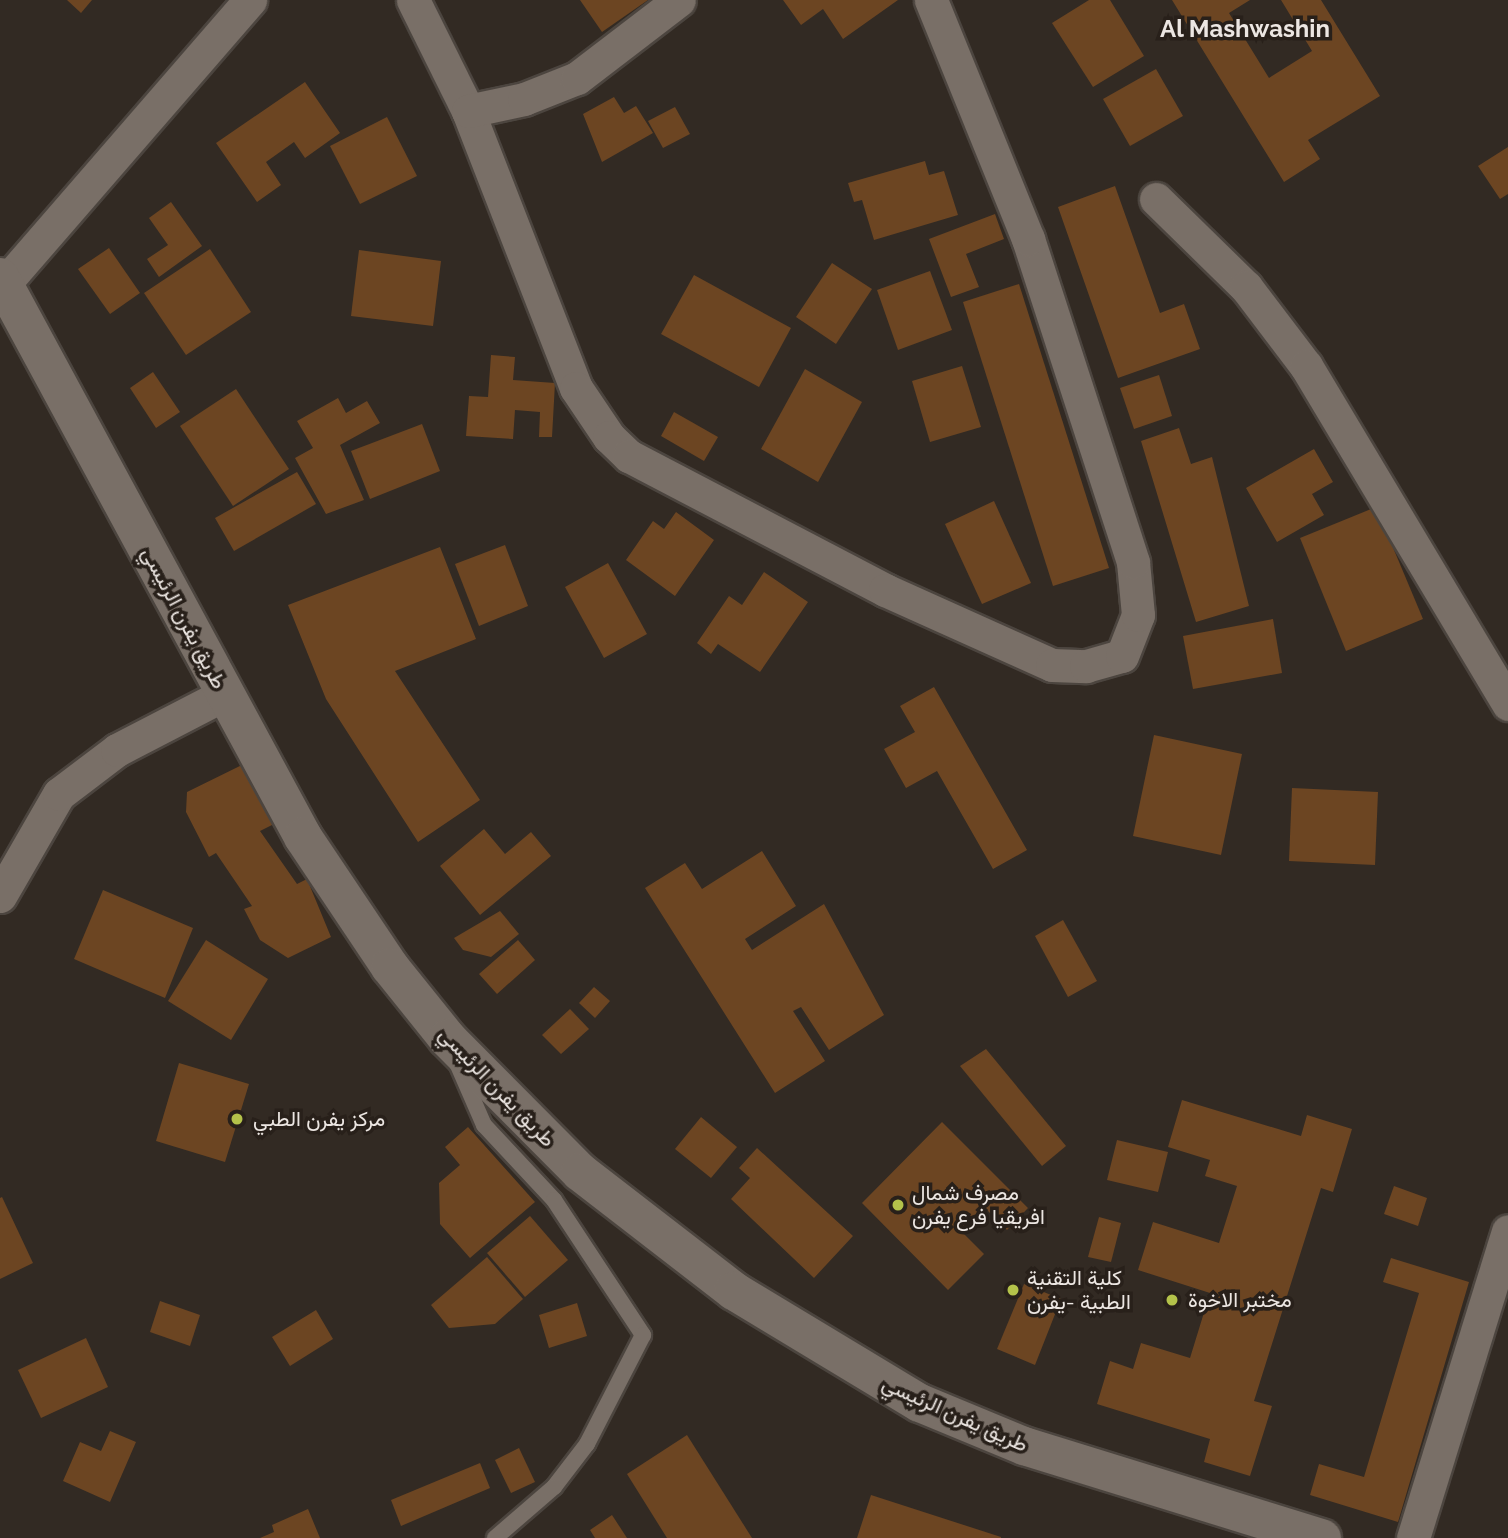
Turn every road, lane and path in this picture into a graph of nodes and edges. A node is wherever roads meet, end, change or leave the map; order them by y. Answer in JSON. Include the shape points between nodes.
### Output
{"nodes":[{"id":1,"x":250,"y":0,"type":"edge"},
{"id":2,"x":413,"y":0,"type":"edge"},
{"id":3,"x":679,"y":0,"type":"edge"},
{"id":4,"x":931,"y":0,"type":"edge"},
{"id":5,"x":468,"y":111,"type":"junction"},
{"id":6,"x":1156,"y":199,"type":"dead end"},
{"id":7,"x":2,"y":280,"type":"edge"},
{"id":8,"x":225,"y":694,"type":"junction"},
{"id":9,"x":1508,"y":704,"type":"edge"},
{"id":10,"x":0,"y":895,"type":"edge"},
{"id":11,"x":447,"y":1038,"type":"junction"},
{"id":12,"x":1508,"y":1231,"type":"edge"},
{"id":13,"x":495,"y":1538,"type":"edge"},
{"id":14,"x":1322,"y":1538,"type":"edge"},
{"id":15,"x":1413,"y":1538,"type":"edge"}],
"edges":[{"from":1,"to":7,"type":"street"},
{"from":2,"to":5,"type":"street"},
{"from":3,"to":5,"type":"street","via":[[577,78],[524,99]]},
{"from":4,"to":5,"type":"street","via":[[1028,239],[1133,562],[1138,615],[1122,656],[1086,666],[1052,665],[886,590],[629,456],[576,388]]},
{"from":6,"to":9,"type":"street","via":[[1247,287],[1306,366]]},
{"from":7,"to":8,"type":"main road","name":"طريق يفرن الرئيسي"},
{"from":8,"to":10,"type":"street","via":[[117,750],[59,794]]},
{"from":8,"to":11,"type":"main road","name":"طريق يفرن الرئيسي","via":[[303,837],[390,967]]},
{"from":11,"to":13,"type":"lane","via":[[484,1125],[568,1218],[643,1335],[587,1444],[554,1487]]},
{"from":11,"to":14,"type":"main road","name":"طريق يفرن الرئيسي","via":[[571,1163],[640,1222],[821,1348],[920,1403],[1024,1446]]},
{"from":12,"to":15,"type":"street"}]}
